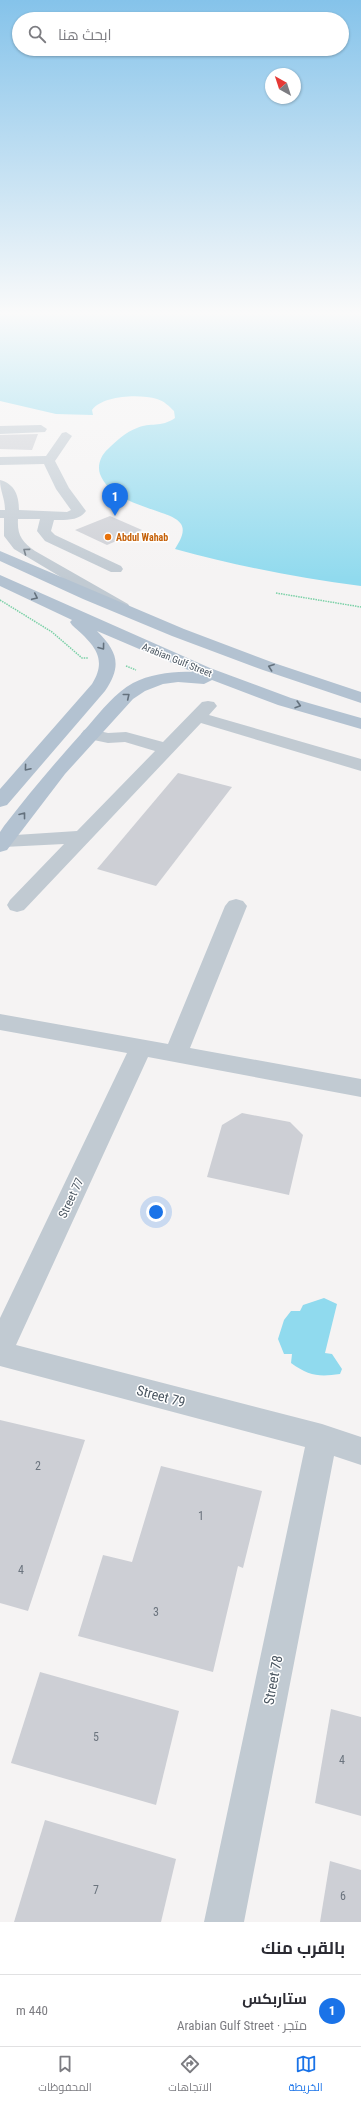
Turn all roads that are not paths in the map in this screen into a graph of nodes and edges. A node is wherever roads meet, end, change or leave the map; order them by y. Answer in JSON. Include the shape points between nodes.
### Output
{"nodes":[{"id":1,"x":41,"y":429,"type":"dead end"},
{"id":2,"x":0,"y":430,"type":"edge"},
{"id":3,"x":66,"y":436,"type":"dead end"},
{"id":4,"x":0,"y":461,"type":"edge"},
{"id":5,"x":49,"y":461,"type":"junction"},
{"id":6,"x":0,"y":484,"type":"edge"},
{"id":7,"x":5,"y":515,"type":"edge"},
{"id":8,"x":48,"y":516,"type":"junction"},
{"id":9,"x":0,"y":555,"type":"edge"},
{"id":10,"x":0,"y":560,"type":"edge"},
{"id":11,"x":116,"y":569,"type":"dead end"},
{"id":12,"x":0,"y":580,"type":"edge"},
{"id":13,"x":60,"y":584,"type":"junction"},
{"id":14,"x":64,"y":610,"type":"junction"},
{"id":15,"x":144,"y":620,"type":"junction"},
{"id":16,"x":275,"y":698,"type":"junction"},
{"id":17,"x":361,"y":698,"type":"edge"},
{"id":18,"x":113,"y":709,"type":"junction"},
{"id":19,"x":361,"y":724,"type":"edge"},
{"id":20,"x":87,"y":737,"type":"junction"},
{"id":21,"x":126,"y":737,"type":"junction"},
{"id":22,"x":53,"y":739,"type":"junction"},
{"id":23,"x":168,"y":749,"type":"junction"},
{"id":24,"x":361,"y":765,"type":"edge"},
{"id":25,"x":0,"y":801,"type":"edge"},
{"id":26,"x":83,"y":837,"type":"junction"},
{"id":27,"x":2,"y":843,"type":"edge"},
{"id":28,"x":17,"y":905,"type":"dead end"},
{"id":29,"x":236,"y":906,"type":"dead end"},
{"id":30,"x":0,"y":1022,"type":"edge"},
{"id":31,"x":141,"y":1048,"type":"junction"},
{"id":32,"x":176,"y":1054,"type":"junction"},
{"id":33,"x":361,"y":1088,"type":"edge"},
{"id":34,"x":0,"y":1348,"type":"edge"},
{"id":35,"x":0,"y":1353,"type":"edge"},
{"id":36,"x":322,"y":1438,"type":"junction"},
{"id":37,"x":361,"y":1451,"type":"edge"},
{"id":38,"x":224,"y":1922,"type":"edge"}],
"edges":[{"from":1,"to":2,"type":"street"},
{"from":3,"to":5,"type":"street"},
{"from":4,"to":5,"type":"street"},
{"from":5,"to":8,"type":"street","via":[[63,489],[79,511],[67,516]]},
{"from":6,"to":7,"type":"street","via":[[10,495],[13,505]]},
{"from":7,"to":8,"type":"street"},
{"from":15,"to":7,"type":"street","one_way":true,"via":[[33,556],[14,542]]},
{"from":8,"to":11,"type":"street","via":[[44,531],[50,538]]},
{"from":9,"to":13,"type":"main road"},
{"from":10,"to":13,"type":"main road","via":[[43,580]]},
{"from":12,"to":14,"type":"main road","name":"Arabian Gulf Street","one_way":true},
{"from":13,"to":15,"type":"main road"},
{"from":14,"to":16,"type":"main road","name":"Arabian Gulf Street","via":[[143,646]]},
{"from":14,"to":22,"type":"main road","one_way":true,"via":[[95,639],[110,665],[106,679]]},
{"from":17,"to":15,"type":"main road","one_way":true,"via":[[307,681]]},
{"from":18,"to":16,"type":"main road","one_way":true,"via":[[139,687],[174,676],[206,680]]},
{"from":16,"to":19,"type":"main road","name":"Arabian Gulf Street","one_way":true},
{"from":18,"to":20,"type":"main road"},
{"from":18,"to":21,"type":"street","via":[[114,722]]},
{"from":20,"to":21,"type":"street"},
{"from":20,"to":22,"type":"main road","via":[[67,736]]},
{"from":27,"to":20,"type":"main road","one_way":true},
{"from":21,"to":23,"type":"street"},
{"from":22,"to":25,"type":"main road","one_way":true},
{"from":23,"to":24,"type":"street","via":[[203,712]]},
{"from":23,"to":26,"type":"street"},
{"from":26,"to":27,"type":"street"},
{"from":26,"to":28,"type":"street"},
{"from":29,"to":32,"type":"street"},
{"from":30,"to":31,"type":"street"},
{"from":31,"to":32,"type":"street"},
{"from":31,"to":34,"type":"street","name":"Street 77"},
{"from":32,"to":33,"type":"street"},
{"from":35,"to":36,"type":"street","name":"Street 79"},
{"from":36,"to":37,"type":"street"},
{"from":36,"to":38,"type":"street","name":"Street 78"}]}
